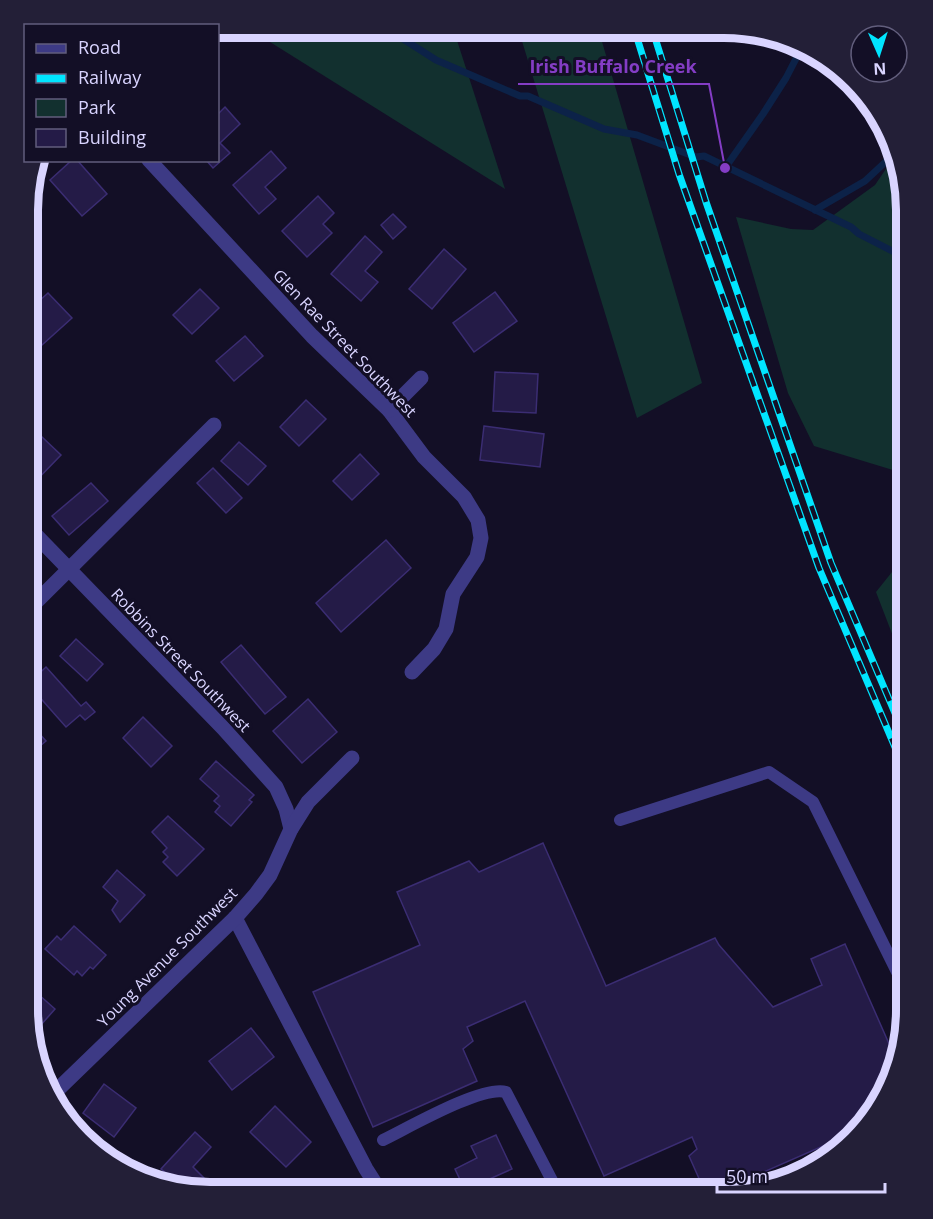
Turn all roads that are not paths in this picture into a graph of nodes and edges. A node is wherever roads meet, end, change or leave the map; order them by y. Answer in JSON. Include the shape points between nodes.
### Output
{"nodes":[{"id":1,"x":151,"y":162,"type":"edge"},
{"id":2,"x":421,"y":378,"type":"dead end"},
{"id":3,"x":389,"y":410,"type":"junction"},
{"id":4,"x":214,"y":425,"type":"dead end"},
{"id":5,"x":38,"y":537,"type":"edge"},
{"id":6,"x":70,"y":570,"type":"junction"},
{"id":7,"x":38,"y":600,"type":"edge"},
{"id":8,"x":412,"y":672,"type":"dead end"},
{"id":9,"x":352,"y":758,"type":"dead end"},
{"id":10,"x":620,"y":820,"type":"dead end"},
{"id":11,"x":291,"y":830,"type":"junction"},
{"id":12,"x":235,"y":918,"type":"junction"},
{"id":13,"x":895,"y":968,"type":"edge"},
{"id":14,"x":57,"y":1090,"type":"edge"},
{"id":15,"x":383,"y":1140,"type":"dead end"},
{"id":16,"x":374,"y":1182,"type":"edge"},
{"id":17,"x":553,"y":1182,"type":"edge"}],
"edges":[{"from":1,"to":3,"type":"street","name":"Glen Rae Street Southwest","via":[[312,336]]},
{"from":2,"to":3,"type":"street"},
{"from":3,"to":8,"type":"street","name":"Glen Rae Street Southwest","via":[[424,457],[464,496],[478,520],[481,538],[477,557],[453,594],[446,629]]},
{"from":4,"to":6,"type":"street"},
{"from":5,"to":6,"type":"street","name":"Robbins Street Southwest"},
{"from":6,"to":7,"type":"street"},
{"from":6,"to":11,"type":"street","name":"Robbins Street Southwest","via":[[276,787]]},
{"from":9,"to":11,"type":"street","name":"Young Avenue Southwest","via":[[308,802]]},
{"from":10,"to":13,"type":"lane","via":[[769,772],[813,802]]},
{"from":11,"to":12,"type":"street","name":"Young Avenue Southwest","via":[[270,875]]},
{"from":12,"to":14,"type":"street","name":"Young Avenue Southwest"},
{"from":12,"to":16,"type":"street"},
{"from":15,"to":17,"type":"lane","via":[[478,1094],[498,1090],[506,1092]]}]}
